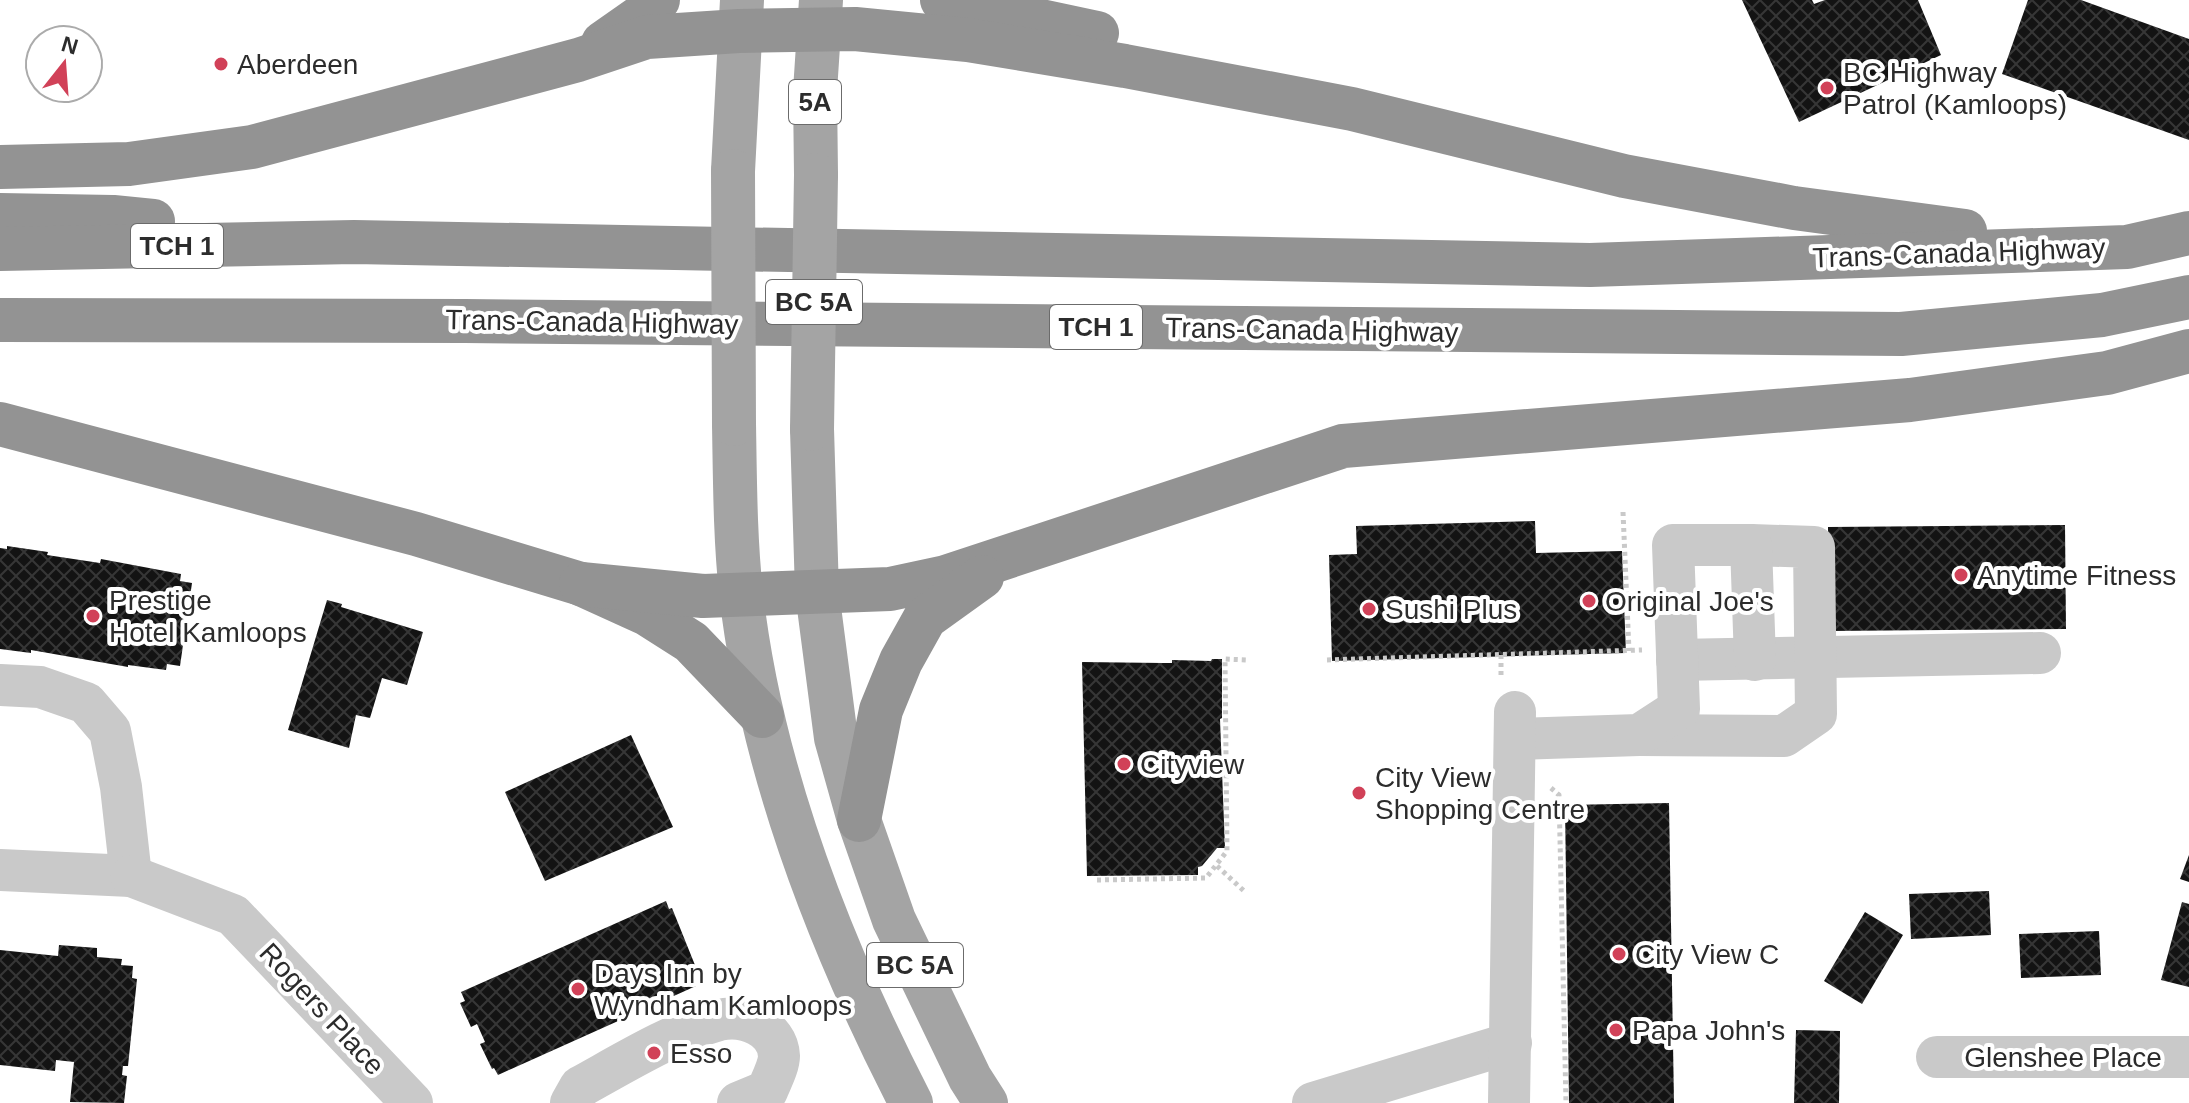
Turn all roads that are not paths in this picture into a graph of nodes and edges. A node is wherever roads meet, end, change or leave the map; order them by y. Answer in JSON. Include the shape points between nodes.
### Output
{"nodes":[{"id":1,"x":658,"y":0,"type":"edge"},
{"id":2,"x":942,"y":0,"type":"edge"},
{"id":3,"x":820,"y":14,"type":"edge"},
{"id":4,"x":741,"y":15,"type":"edge"},
{"id":5,"x":578,"y":60,"type":"junction"},
{"id":6,"x":1352,"y":109,"type":"junction"},
{"id":7,"x":0,"y":167,"type":"edge"},
{"id":8,"x":816,"y":175,"type":"joint"},
{"id":9,"x":0,"y":215,"type":"edge"},
{"id":10,"x":2189,"y":233,"type":"edge"},
{"id":11,"x":354,"y":242,"type":"junction"},
{"id":12,"x":2127,"y":247,"type":"junction"},
{"id":13,"x":0,"y":249,"type":"edge"},
{"id":14,"x":2189,"y":297,"type":"edge"},
{"id":15,"x":0,"y":320,"type":"edge"},
{"id":16,"x":2189,"y":351,"type":"edge"},
{"id":17,"x":0,"y":424,"type":"edge"},
{"id":18,"x":1751,"y":545,"type":"junction"},
{"id":19,"x":1010,"y":556,"type":"junction"},
{"id":20,"x":581,"y":584,"type":"junction"},
{"id":21,"x":817,"y":592,"type":"junction"},
{"id":22,"x":741,"y":595,"type":"junction"},
{"id":23,"x":2040,"y":653,"type":"dead end"},
{"id":24,"x":1661,"y":655,"type":"junction"},
{"id":25,"x":1816,"y":659,"type":"junction"},
{"id":26,"x":1755,"y":660,"type":"junction"},
{"id":27,"x":0,"y":685,"type":"edge"},
{"id":28,"x":762,"y":716,"type":"junction"},
{"id":29,"x":1639,"y":735,"type":"junction"},
{"id":30,"x":859,"y":820,"type":"junction"},
{"id":31,"x":0,"y":870,"type":"edge"},
{"id":32,"x":131,"y":876,"type":"junction"},
{"id":33,"x":1511,"y":1043,"type":"junction"},
{"id":34,"x":1937,"y":1057,"type":"dead end"},
{"id":35,"x":2189,"y":1057,"type":"edge"},
{"id":36,"x":1398,"y":1092,"type":"edge"},
{"id":37,"x":412,"y":1103,"type":"edge"},
{"id":38,"x":571,"y":1103,"type":"edge"},
{"id":39,"x":738,"y":1103,"type":"edge"},
{"id":40,"x":911,"y":1103,"type":"edge"},
{"id":41,"x":986,"y":1103,"type":"edge"},
{"id":42,"x":1313,"y":1103,"type":"edge"},
{"id":43,"x":1509,"y":1103,"type":"edge"}],
"edges":[{"from":1,"to":5,"type":"highway"},
{"from":2,"to":6,"type":"highway","via":[[1136,41]]},
{"from":3,"to":4,"type":"highway"},
{"from":3,"to":6,"type":"highway"},
{"from":3,"to":8,"type":"main road","number":"5A"},
{"from":4,"to":5,"type":"highway"},
{"from":4,"to":22,"type":"main road","number":"BC 5A","bridge":true,"via":[[733,171]]},
{"from":5,"to":7,"type":"highway","via":[[252,147],[129,164]]},
{"from":6,"to":12,"type":"highway","via":[[1624,176],[1794,208]]},
{"from":8,"to":21,"type":"main road","number":"BC 5A","bridge":true,"via":[[812,429]]},
{"from":9,"to":11,"type":"highway","via":[[113,217]]},
{"from":10,"to":12,"type":"highway","name":"Trans-Canada Highway","number":"TCH 1"},
{"from":11,"to":12,"type":"highway","name":"Trans-Canada Highway","number":"TCH 1","via":[[1590,265]]},
{"from":11,"to":13,"type":"highway","name":"Trans-Canada Highway","number":"TCH 1"},
{"from":14,"to":15,"type":"highway","name":"Trans-Canada Highway","number":"TCH 1","via":[[2102,315],[1901,334]]},
{"from":16,"to":19,"type":"highway","via":[[2107,373],[1910,400],[1343,446]]},
{"from":17,"to":20,"type":"highway","via":[[416,534]]},
{"from":18,"to":24,"type":"street","via":[[1673,545]]},
{"from":18,"to":25,"type":"street","via":[[1814,547]]},
{"from":18,"to":26,"type":"street"},
{"from":19,"to":21,"type":"highway","via":[[890,589]]},
{"from":19,"to":30,"type":"highway","via":[[925,618],[881,710]]},
{"from":20,"to":22,"type":"highway","via":[[689,596]]},
{"from":20,"to":28,"type":"highway","via":[[647,614],[691,642]]},
{"from":21,"to":22,"type":"highway"},
{"from":21,"to":30,"type":"main road","number":"BC 5A","via":[[836,738]]},
{"from":22,"to":28,"type":"main road","number":"BC 5A"},
{"from":23,"to":25,"type":"street"},
{"from":24,"to":26,"type":"street"},
{"from":24,"to":29,"type":"street","via":[[1679,709]]},
{"from":25,"to":26,"type":"street"},
{"from":25,"to":29,"type":"street","via":[[1816,714],[1784,736]]},
{"from":27,"to":32,"type":"street","via":[[40,687],[86,703],[110,731]]},
{"from":28,"to":40,"type":"main road","number":"BC 5A","via":[[835,941]]},
{"from":29,"to":33,"type":"street","via":[[1515,724]]},
{"from":30,"to":41,"type":"main road","number":"BC 5A","via":[[894,920]]},
{"from":31,"to":32,"type":"street"},
{"from":32,"to":37,"type":"street","name":"Rogers Place","via":[[233,915]]},
{"from":33,"to":36,"type":"street"},
{"from":33,"to":43,"type":"street"},
{"from":34,"to":35,"type":"street","name":"Glenshee Place"},
{"from":36,"to":42,"type":"street"},
{"from":38,"to":39,"type":"street","via":[[580,1087],[722,1019],[759,1024],[773,1036],[779,1056],[767,1091]]}]}
